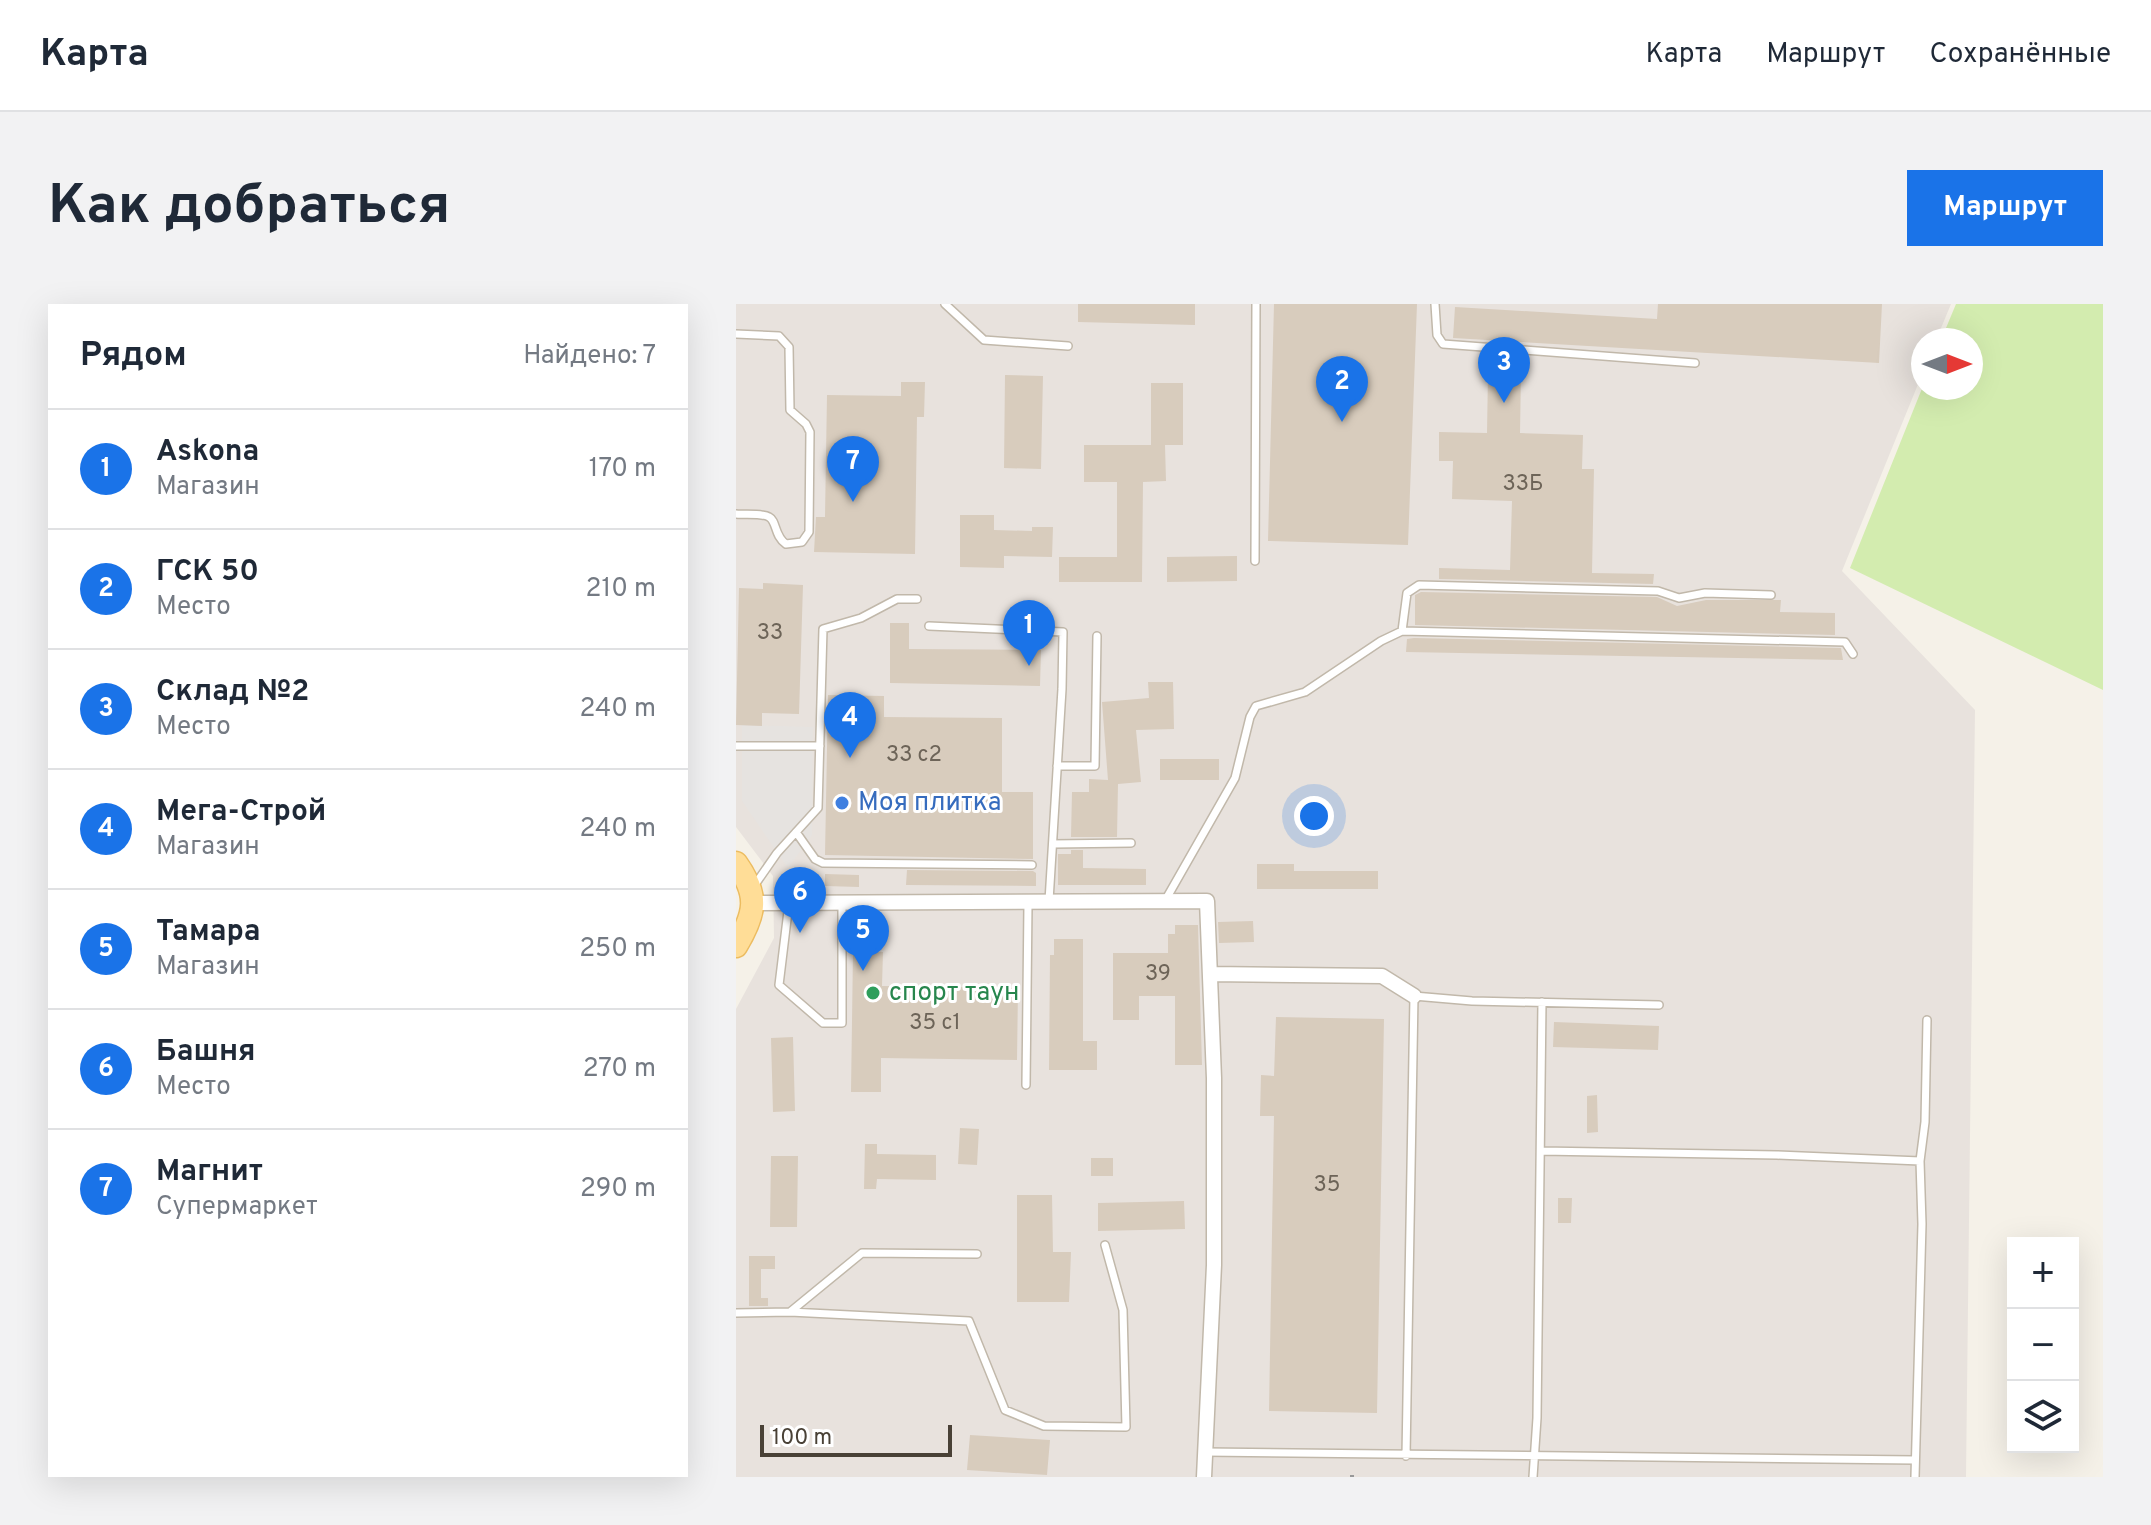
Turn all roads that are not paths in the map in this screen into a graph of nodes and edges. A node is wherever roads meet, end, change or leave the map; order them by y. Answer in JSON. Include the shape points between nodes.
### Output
{"nodes":[{"id":1,"x":945,"y":304,"type":"edge"},
{"id":2,"x":1256,"y":304,"type":"edge"},
{"id":3,"x":1435,"y":304,"type":"edge"},
{"id":4,"x":736,"y":334,"type":"edge"},
{"id":5,"x":1068,"y":346,"type":"dead end"},
{"id":6,"x":1695,"y":363,"type":"dead end"},
{"id":7,"x":736,"y":514,"type":"edge"},
{"id":8,"x":1255,"y":561,"type":"dead end"},
{"id":9,"x":1771,"y":595,"type":"dead end"},
{"id":10,"x":917,"y":599,"type":"dead end"},
{"id":11,"x":929,"y":626,"type":"dead end"},
{"id":12,"x":1402,"y":631,"type":"junction"},
{"id":13,"x":1097,"y":636,"type":"dead end"},
{"id":14,"x":1853,"y":654,"type":"dead end"},
{"id":15,"x":739,"y":746,"type":"edge"},
{"id":16,"x":820,"y":746,"type":"junction"},
{"id":17,"x":1057,"y":766,"type":"junction"},
{"id":18,"x":796,"y":832,"type":"junction"},
{"id":19,"x":1131,"y":843,"type":"dead end"},
{"id":20,"x":1053,"y":844,"type":"junction"},
{"id":21,"x":736,"y":863,"type":"edge"},
{"id":22,"x":1032,"y":865,"type":"dead end"},
{"id":23,"x":752,"y":897,"type":"junction"},
{"id":24,"x":1165,"y":901,"type":"junction"},
{"id":25,"x":789,"y":903,"type":"junction"},
{"id":26,"x":842,"y":903,"type":"junction"},
{"id":27,"x":1049,"y":903,"type":"junction"},
{"id":28,"x":1028,"y":904,"type":"junction"},
{"id":29,"x":736,"y":946,"type":"edge"},
{"id":30,"x":1210,"y":974,"type":"junction"},
{"id":31,"x":1414,"y":996,"type":"junction"},
{"id":32,"x":1542,"y":1002,"type":"junction"},
{"id":33,"x":1659,"y":1005,"type":"dead end"},
{"id":34,"x":1927,"y":1020,"type":"dead end"},
{"id":35,"x":1026,"y":1085,"type":"dead end"},
{"id":36,"x":1541,"y":1151,"type":"junction"},
{"id":37,"x":1920,"y":1161,"type":"junction"},
{"id":38,"x":1105,"y":1245,"type":"dead end"},
{"id":39,"x":977,"y":1254,"type":"dead end"},
{"id":40,"x":790,"y":1312,"type":"junction"},
{"id":41,"x":736,"y":1313,"type":"edge"},
{"id":42,"x":1205,"y":1452,"type":"junction"},
{"id":43,"x":1406,"y":1456,"type":"junction"},
{"id":44,"x":1535,"y":1457,"type":"junction"},
{"id":45,"x":1915,"y":1460,"type":"junction"},
{"id":46,"x":1204,"y":1477,"type":"edge"},
{"id":47,"x":1533,"y":1477,"type":"edge"},
{"id":48,"x":1915,"y":1477,"type":"edge"}],
"edges":[{"from":1,"to":5,"type":"lane","via":[[984,340]]},
{"from":2,"to":8,"type":"lane"},
{"from":3,"to":6,"type":"lane","via":[[1437,335],[1443,344]]},
{"from":4,"to":7,"type":"lane","via":[[779,336],[789,347],[790,410],[810,432],[809,532],[802,542],[786,544],[768,516]]},
{"from":9,"to":12,"type":"lane","via":[[1705,593],[1679,598],[1658,591],[1419,585],[1407,593]]},
{"from":10,"to":16,"type":"lane","via":[[897,599],[861,618],[823,629]]},
{"from":11,"to":17,"type":"lane","via":[[1063,632]]},
{"from":12,"to":14,"type":"lane","via":[[1845,642]]},
{"from":12,"to":24,"type":"lane","via":[[1305,692],[1256,706],[1235,778]]},
{"from":13,"to":17,"type":"lane","via":[[1095,766]]},
{"from":15,"to":16,"type":"lane"},
{"from":16,"to":18,"type":"lane","via":[[818,808]]},
{"from":17,"to":20,"type":"lane"},
{"from":18,"to":22,"type":"lane","via":[[823,863]]},
{"from":18,"to":23,"type":"lane"},
{"from":19,"to":20,"type":"lane"},
{"from":20,"to":27,"type":"lane"},
{"from":21,"to":23,"type":"main road"},
{"from":23,"to":25,"type":"street"},
{"from":23,"to":29,"type":"main road"},
{"from":24,"to":27,"type":"street"},
{"from":24,"to":30,"type":"street","via":[[1207,901]]},
{"from":25,"to":26,"type":"street"},
{"from":25,"to":26,"type":"lane","via":[[779,985],[823,1023],[842,1023]]},
{"from":26,"to":28,"type":"street"},
{"from":27,"to":28,"type":"street"},
{"from":28,"to":35,"type":"lane"},
{"from":30,"to":31,"type":"street","via":[[1382,976]]},
{"from":30,"to":42,"type":"street","via":[[1214,1265]]},
{"from":31,"to":32,"type":"lane"},
{"from":31,"to":43,"type":"lane"},
{"from":32,"to":33,"type":"lane"},
{"from":32,"to":36,"type":"lane"},
{"from":34,"to":37,"type":"lane"},
{"from":36,"to":37,"type":"lane"},
{"from":36,"to":44,"type":"lane"},
{"from":37,"to":45,"type":"lane"},
{"from":38,"to":40,"type":"lane","via":[[1123,1310],[1126,1427],[1044,1426],[1005,1410],[969,1321]]},
{"from":39,"to":40,"type":"lane","via":[[862,1253]]},
{"from":40,"to":41,"type":"lane"},
{"from":42,"to":43,"type":"lane"},
{"from":42,"to":46,"type":"street"},
{"from":43,"to":44,"type":"lane"},
{"from":44,"to":45,"type":"lane"},
{"from":44,"to":47,"type":"lane"},
{"from":45,"to":48,"type":"lane"}]}
